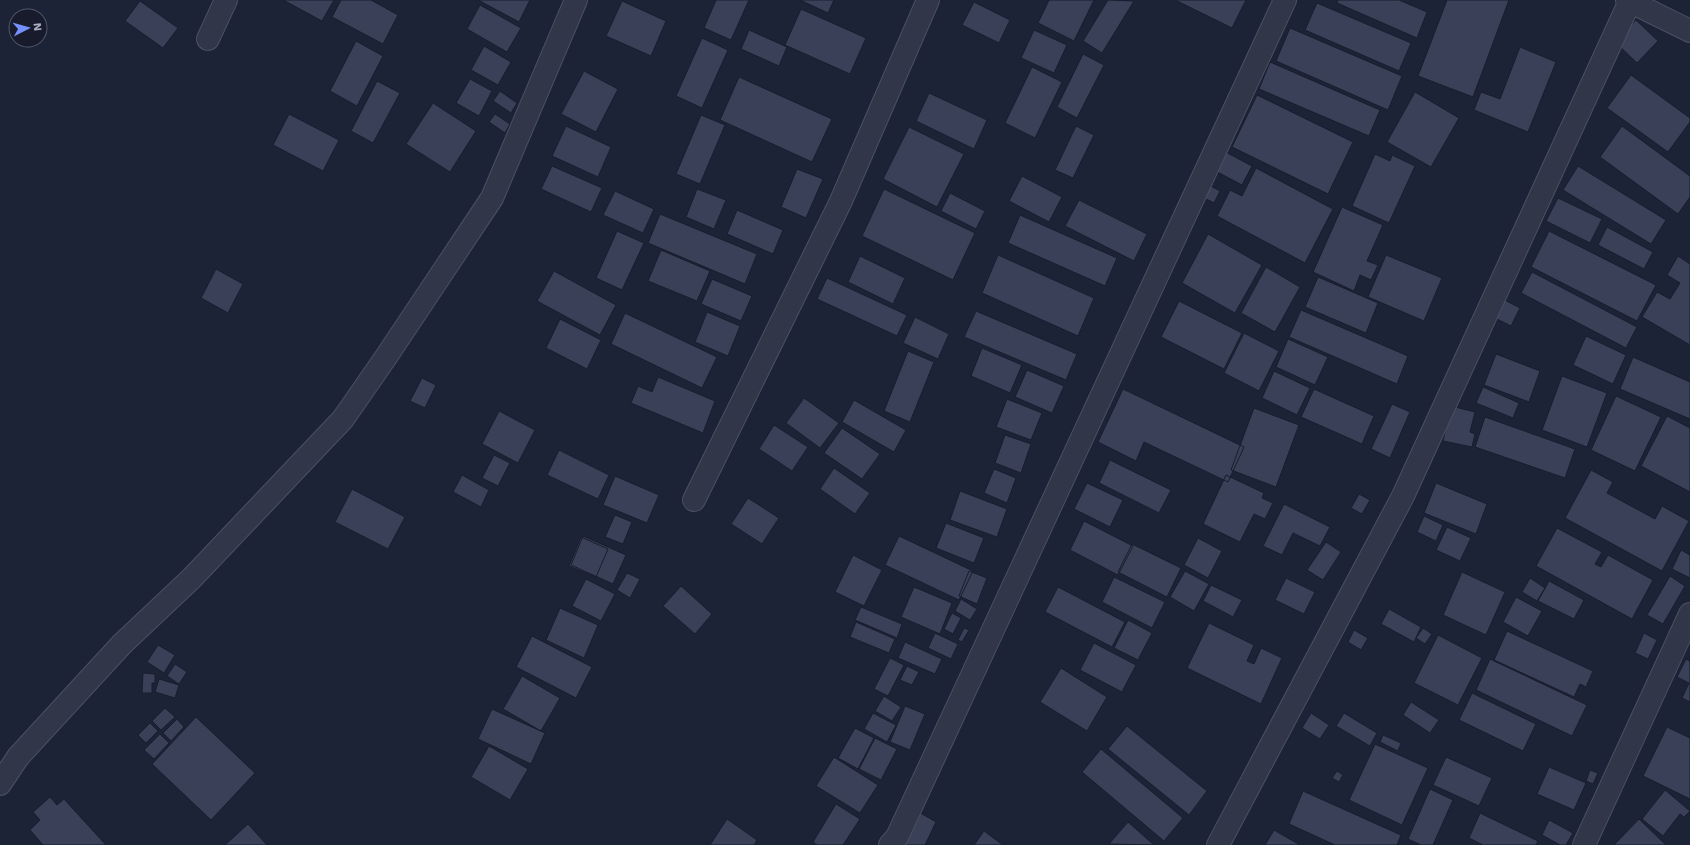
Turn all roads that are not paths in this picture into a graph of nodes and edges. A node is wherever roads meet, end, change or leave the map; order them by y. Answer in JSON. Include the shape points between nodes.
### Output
{"nodes":[{"id":1,"x":226,"y":0,"type":"edge"},
{"id":2,"x":576,"y":0,"type":"edge"},
{"id":3,"x":928,"y":0,"type":"edge"},
{"id":4,"x":1285,"y":0,"type":"edge"},
{"id":5,"x":1628,"y":1,"type":"edge"},
{"id":6,"x":1690,"y":31,"type":"edge"},
{"id":7,"x":208,"y":39,"type":"dead end"},
{"id":8,"x":694,"y":500,"type":"dead end"},
{"id":9,"x":1690,"y":614,"type":"edge"},
{"id":10,"x":0,"y":784,"type":"edge"},
{"id":11,"x":890,"y":845,"type":"edge"},
{"id":12,"x":1218,"y":845,"type":"edge"},
{"id":13,"x":1584,"y":845,"type":"edge"}],
"edges":[{"from":1,"to":7,"type":"street"},
{"from":2,"to":10,"type":"street","via":[[492,198],[343,419],[192,578],[122,644],[18,758]]},
{"from":3,"to":8,"type":"street","via":[[841,201]]},
{"from":4,"to":11,"type":"street","via":[[897,837]]},
{"from":5,"to":6,"type":"street"},
{"from":5,"to":12,"type":"street","via":[[1403,496]]},
{"from":9,"to":13,"type":"street"}]}
